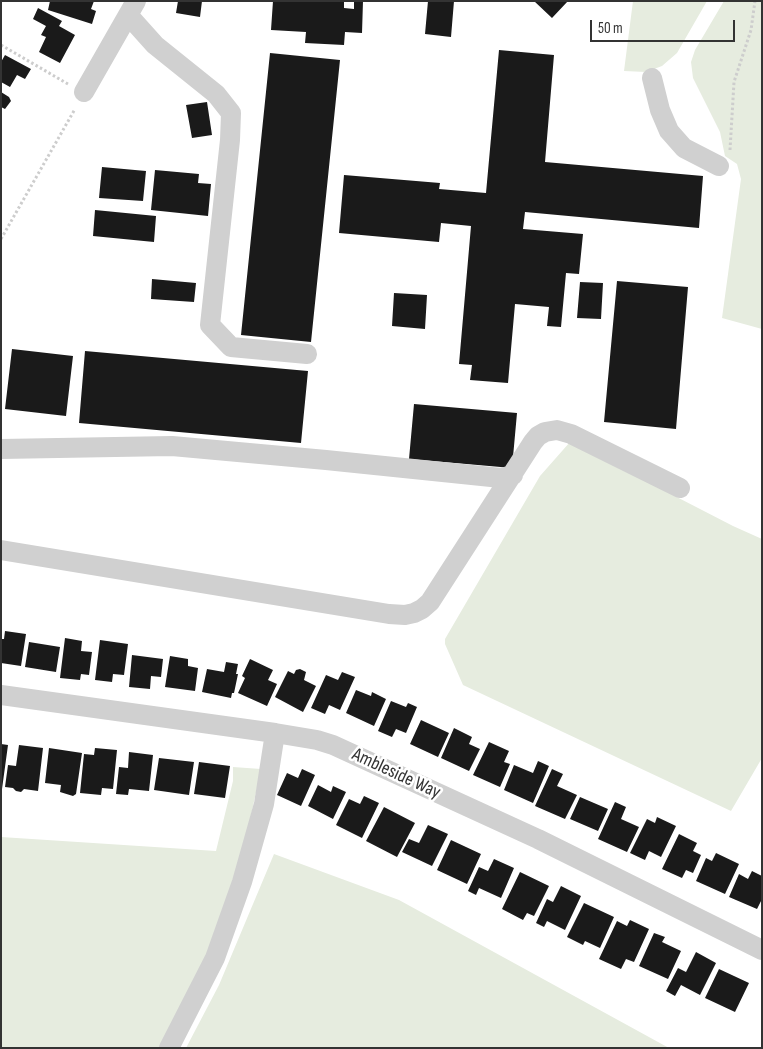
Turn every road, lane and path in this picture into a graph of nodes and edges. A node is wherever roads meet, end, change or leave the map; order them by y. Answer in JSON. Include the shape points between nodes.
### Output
{"nodes":[{"id":1,"x":755,"y":1,"type":"edge"},
{"id":2,"x":132,"y":9,"type":"edge"},
{"id":3,"x":1,"y":45,"type":"edge"},
{"id":4,"x":652,"y":78,"type":"dead end"},
{"id":5,"x":84,"y":92,"type":"junction"},
{"id":6,"x":724,"y":161,"type":"joint"},
{"id":7,"x":1,"y":239,"type":"edge"},
{"id":8,"x":307,"y":354,"type":"dead end"},
{"id":9,"x":1,"y":449,"type":"edge"},
{"id":10,"x":513,"y":475,"type":"junction"},
{"id":11,"x":680,"y":488,"type":"dead end"},
{"id":12,"x":1,"y":550,"type":"edge"},
{"id":13,"x":1,"y":695,"type":"edge"},
{"id":14,"x":275,"y":733,"type":"junction"},
{"id":15,"x":762,"y":950,"type":"edge"},
{"id":16,"x":169,"y":1048,"type":"edge"}],
"edges":[{"from":1,"to":6,"type":"path","via":[[751,30],[734,82]]},
{"from":2,"to":5,"type":"street"},
{"from":2,"to":8,"type":"street","via":[[155,45],[216,94],[231,113],[210,325],[231,347]]},
{"from":3,"to":5,"type":"path"},
{"from":4,"to":6,"type":"street","via":[[669,131],[684,148]]},
{"from":5,"to":7,"type":"path"},
{"from":9,"to":10,"type":"street","via":[[172,446],[501,478]]},
{"from":10,"to":11,"type":"street","via":[[538,436],[557,430]]},
{"from":10,"to":12,"type":"street","via":[[430,602],[414,613],[389,614]]},
{"from":13,"to":14,"type":"street","name":"Ambleside Way"},
{"from":14,"to":15,"type":"street","name":"Ambleside Way","via":[[333,745],[538,839]]},
{"from":14,"to":16,"type":"street","via":[[264,804],[242,882],[215,958]]}]}
